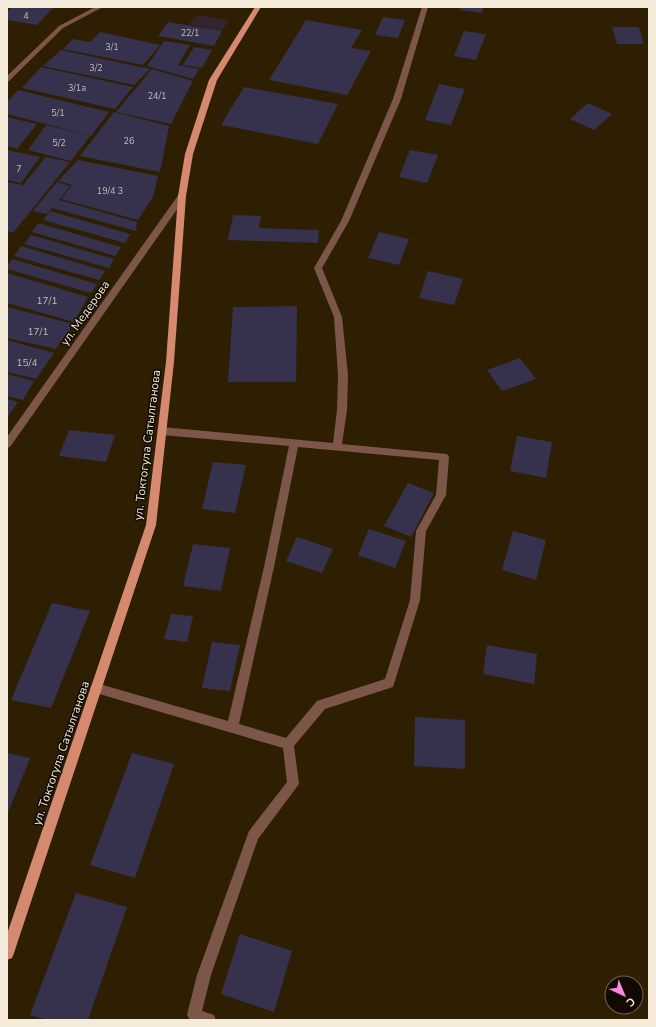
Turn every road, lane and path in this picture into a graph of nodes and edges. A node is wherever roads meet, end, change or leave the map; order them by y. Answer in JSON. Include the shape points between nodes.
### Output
{"nodes":[{"id":1,"x":100,"y":7,"type":"edge"},
{"id":2,"x":258,"y":7,"type":"edge"},
{"id":3,"x":426,"y":7,"type":"edge"},
{"id":4,"x":7,"y":80,"type":"edge"},
{"id":5,"x":182,"y":196,"type":"junction"},
{"id":6,"x":162,"y":431,"type":"junction"},
{"id":7,"x":294,"y":443,"type":"junction"},
{"id":8,"x":7,"y":444,"type":"edge"},
{"id":9,"x":337,"y":447,"type":"junction"},
{"id":10,"x":96,"y":688,"type":"junction"},
{"id":11,"x":232,"y":728,"type":"junction"},
{"id":12,"x":288,"y":744,"type":"junction"},
{"id":13,"x":7,"y":953,"type":"edge"},
{"id":14,"x":209,"y":1020,"type":"edge"}],
"edges":[{"from":1,"to":4,"type":"street","via":[[61,27]]},
{"from":2,"to":5,"type":"main road","name":"ул. Токтогула Сатылганова","via":[[213,80],[189,154]]},
{"from":3,"to":9,"type":"street","via":[[398,99],[345,221],[318,268],[338,317],[343,375]]},
{"from":5,"to":6,"type":"main road","name":"ул. Токтогула Сатылганова","via":[[170,362]]},
{"from":5,"to":8,"type":"street","name":"ул. Медерова"},
{"from":6,"to":7,"type":"street"},
{"from":6,"to":10,"type":"main road","name":"ул. Токтогула Сатылганова","via":[[151,526]]},
{"from":7,"to":9,"type":"street"},
{"from":7,"to":11,"type":"street"},
{"from":9,"to":12,"type":"street","via":[[444,457],[441,495],[421,531],[415,600],[389,683],[321,705]]},
{"from":10,"to":11,"type":"street"},
{"from":10,"to":13,"type":"main road","name":"ул. Токтогула Сатылганова"},
{"from":11,"to":12,"type":"street"},
{"from":12,"to":14,"type":"street","via":[[293,784],[253,835],[204,975],[194,1015]]}]}
